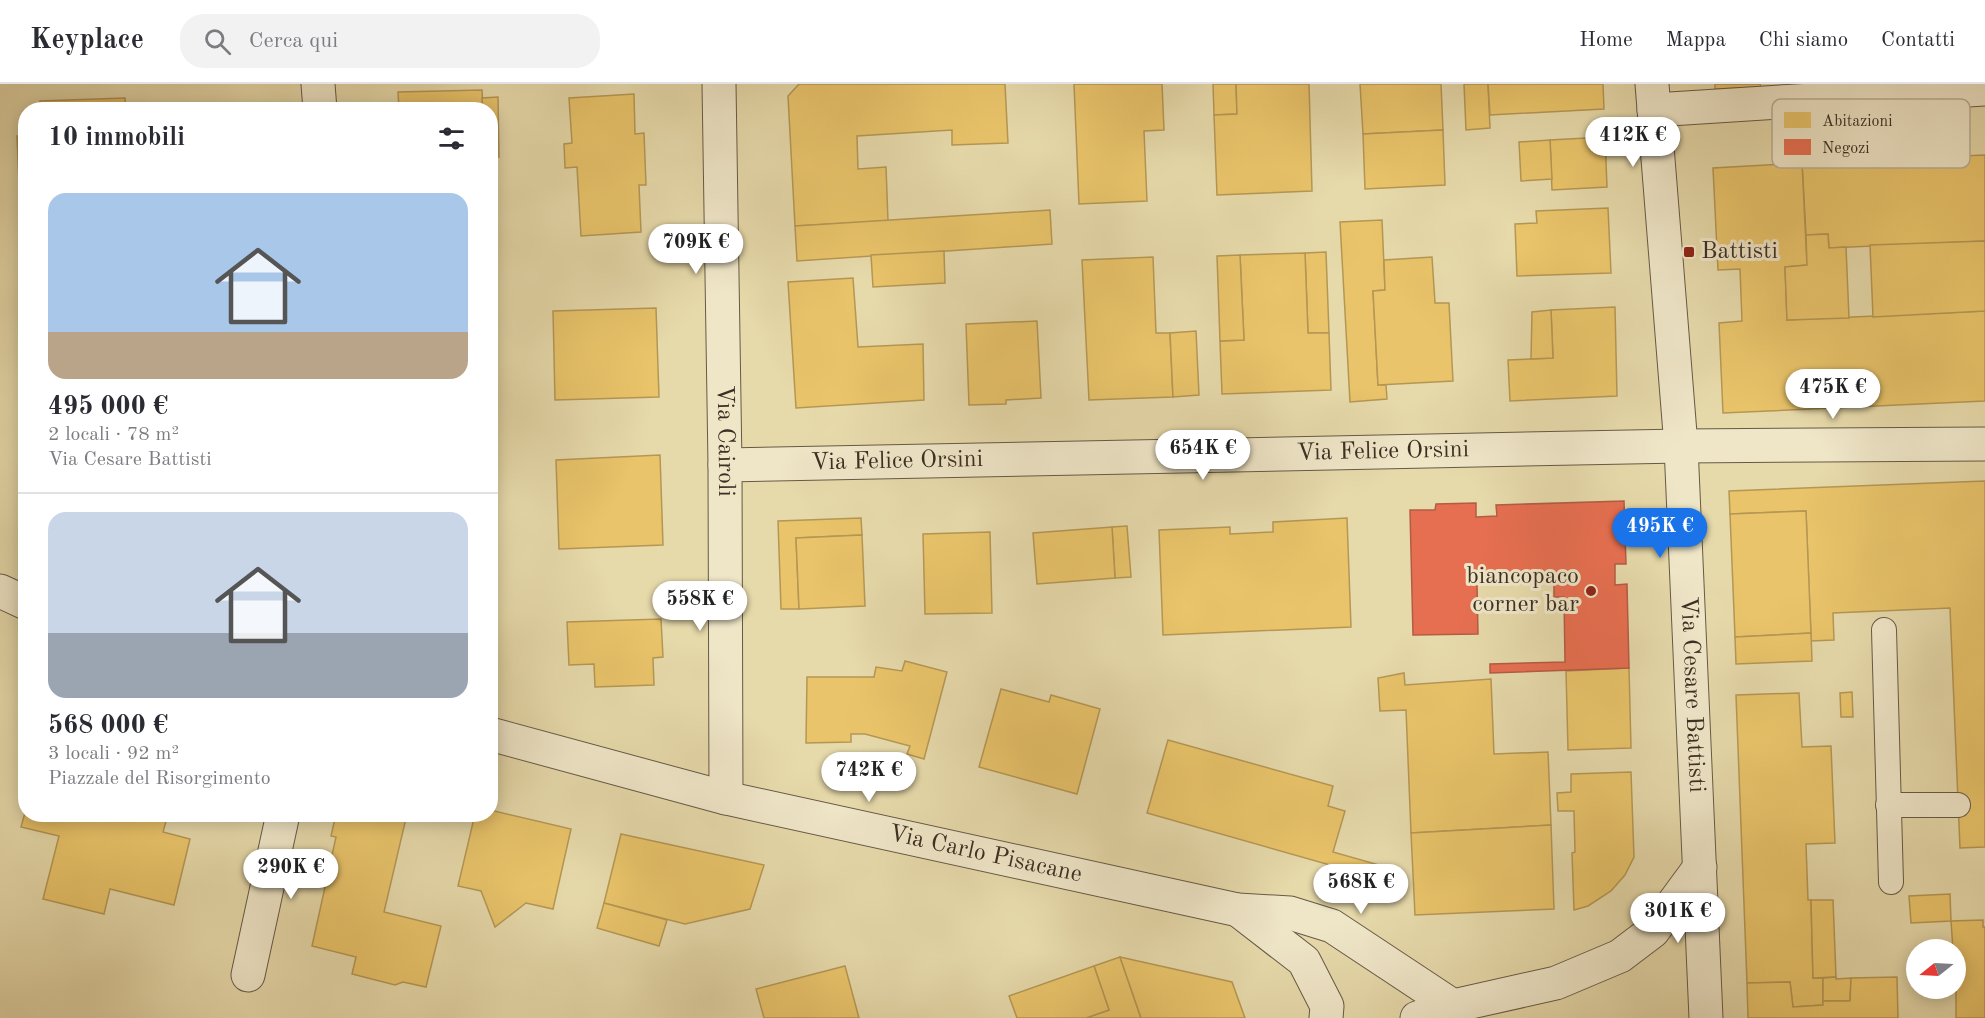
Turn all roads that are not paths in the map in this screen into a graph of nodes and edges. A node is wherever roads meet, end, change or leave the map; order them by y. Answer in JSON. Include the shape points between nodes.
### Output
{"nodes":[{"id":1,"x":318,"y":84,"type":"edge"},
{"id":2,"x":718,"y":84,"type":"edge"},
{"id":3,"x":1985,"y":89,"type":"edge"},
{"id":4,"x":1653,"y":97,"type":"edge"},
{"id":5,"x":319,"y":102,"type":"edge"},
{"id":6,"x":1985,"y":444,"type":"edge"},
{"id":7,"x":1681,"y":447,"type":"junction"},
{"id":8,"x":725,"y":465,"type":"junction"},
{"id":9,"x":0,"y":591,"type":"edge"},
{"id":10,"x":18,"y":599,"type":"edge"},
{"id":11,"x":0,"y":616,"type":"edge"},
{"id":12,"x":18,"y":617,"type":"edge"},
{"id":13,"x":1884,"y":630,"type":"dead end"},
{"id":14,"x":498,"y":736,"type":"edge"},
{"id":15,"x":726,"y":798,"type":"junction"},
{"id":16,"x":1888,"y":805,"type":"junction"},
{"id":17,"x":1958,"y":805,"type":"dead end"},
{"id":18,"x":282,"y":822,"type":"edge"},
{"id":19,"x":1700,"y":867,"type":"junction"},
{"id":20,"x":1891,"y":882,"type":"dead end"},
{"id":21,"x":1238,"y":910,"type":"junction"},
{"id":22,"x":248,"y":975,"type":"dead end"},
{"id":23,"x":1454,"y":1006,"type":"junction"},
{"id":24,"x":1326,"y":1018,"type":"edge"},
{"id":25,"x":1417,"y":1018,"type":"edge"},
{"id":26,"x":1706,"y":1018,"type":"edge"}],
"edges":[{"from":1,"to":5,"type":"street"},
{"from":2,"to":8,"type":"street","name":"Via Cairoli"},
{"from":3,"to":4,"type":"street"},
{"from":4,"to":7,"type":"street","name":"Via Cesare Battisti"},
{"from":6,"to":7,"type":"street","name":"Via Felice Orsini"},
{"from":7,"to":8,"type":"street","name":"Via Felice Orsini"},
{"from":7,"to":19,"type":"street","name":"Via Cesare Battisti"},
{"from":8,"to":15,"type":"street","name":"Via Cairoli"},
{"from":9,"to":10,"type":"street"},
{"from":11,"to":12,"type":"street"},
{"from":13,"to":16,"type":"lane"},
{"from":14,"to":15,"type":"street","name":"Via Carlo Pisacane"},
{"from":15,"to":21,"type":"street","name":"Via Carlo Pisacane"},
{"from":16,"to":17,"type":"lane"},
{"from":16,"to":20,"type":"lane"},
{"from":18,"to":22,"type":"street"},
{"from":19,"to":23,"type":"street","via":[[1653,931],[1620,956],[1556,983]]},
{"from":19,"to":26,"type":"street","name":"Via Cesare Battisti"},
{"from":21,"to":23,"type":"street","name":"Via Carlo Pisacane","via":[[1290,913],[1332,926]]},
{"from":21,"to":24,"type":"street","via":[[1305,961],[1327,1006]]},
{"from":23,"to":25,"type":"street"}]}
